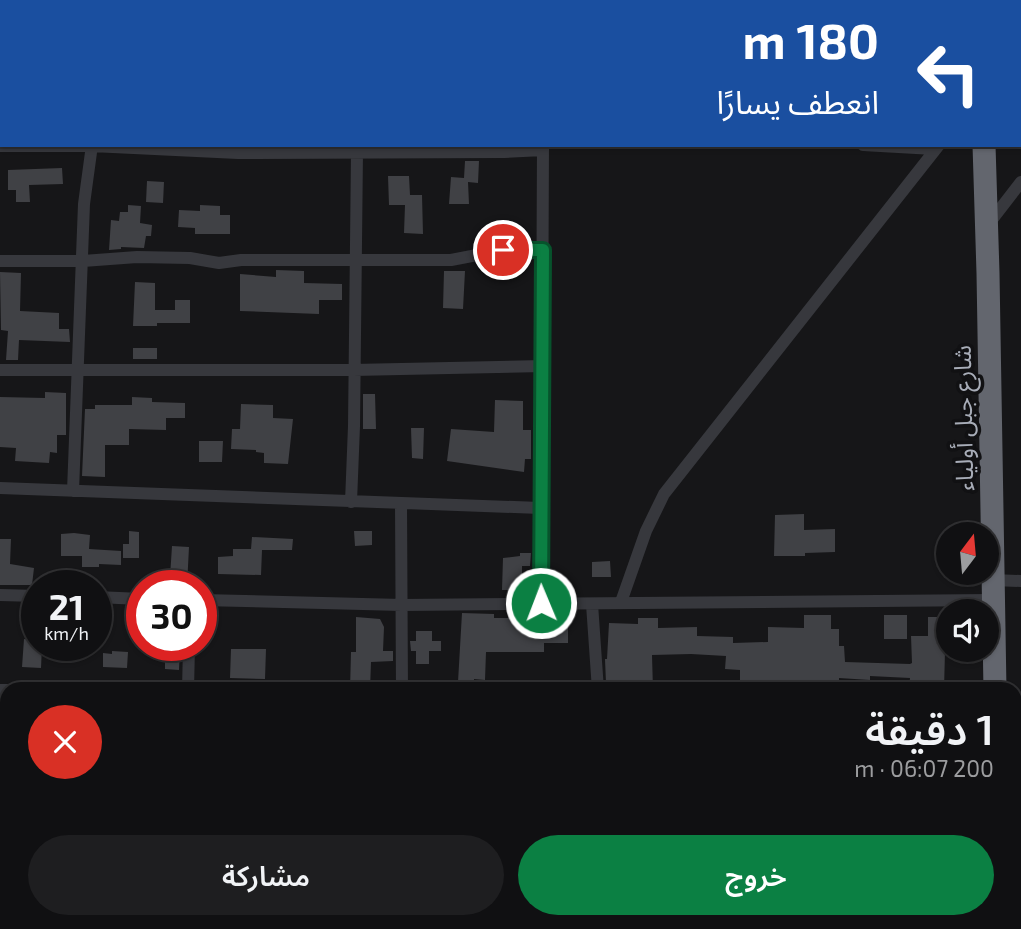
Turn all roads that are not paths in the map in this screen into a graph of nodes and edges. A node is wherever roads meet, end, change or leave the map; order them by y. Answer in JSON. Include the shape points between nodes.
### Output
{"nodes":[{"id":1,"x":92,"y":147,"type":"edge"},
{"id":2,"x":113,"y":147,"type":"edge"},
{"id":3,"x":936,"y":147,"type":"edge"},
{"id":4,"x":984,"y":147,"type":"edge"},
{"id":5,"x":543,"y":148,"type":"edge"},
{"id":6,"x":427,"y":149,"type":"edge"},
{"id":7,"x":357,"y":152,"type":"junction"},
{"id":8,"x":1021,"y":181,"type":"edge"},
{"id":9,"x":988,"y":226,"type":"junction"},
{"id":10,"x":543,"y":250,"type":"junction"},
{"id":11,"x":354,"y":260,"type":"junction"},
{"id":12,"x":0,"y":261,"type":"edge"},
{"id":13,"x":83,"y":261,"type":"junction"},
{"id":14,"x":544,"y":366,"type":"junction"},
{"id":15,"x":0,"y":370,"type":"edge"},
{"id":16,"x":78,"y":370,"type":"junction"},
{"id":17,"x":354,"y":370,"type":"junction"},
{"id":18,"x":0,"y":488,"type":"edge"},
{"id":19,"x":73,"y":491,"type":"junction"},
{"id":20,"x":351,"y":502,"type":"junction"},
{"id":21,"x":401,"y":504,"type":"junction"},
{"id":22,"x":540,"y":508,"type":"junction"},
{"id":23,"x":1021,"y":581,"type":"edge"},
{"id":24,"x":992,"y":590,"type":"junction"},
{"id":25,"x":0,"y":595,"type":"edge"},
{"id":26,"x":21,"y":596,"type":"edge"},
{"id":27,"x":217,"y":600,"type":"edge"},
{"id":28,"x":621,"y":602,"type":"junction"},
{"id":29,"x":541,"y":603,"type":"junction"},
{"id":30,"x":592,"y":604,"type":"junction"},
{"id":31,"x":402,"y":605,"type":"junction"},
{"id":32,"x":189,"y":661,"type":"edge"},
{"id":33,"x":188,"y":682,"type":"edge"},
{"id":34,"x":402,"y":682,"type":"edge"},
{"id":35,"x":597,"y":682,"type":"edge"},
{"id":36,"x":995,"y":682,"type":"edge"}],
"edges":[{"from":1,"to":13,"type":"street"},
{"from":2,"to":7,"type":"street"},
{"from":3,"to":28,"type":"street","via":[[664,494]]},
{"from":4,"to":9,"type":"highway","name":"شارع جبل أولياء"},
{"from":5,"to":6,"type":"street"},
{"from":5,"to":10,"type":"street"},
{"from":6,"to":7,"type":"street"},
{"from":7,"to":11,"type":"street"},
{"from":8,"to":9,"type":"street"},
{"from":9,"to":24,"type":"highway","name":"شارع جبل أولياء"},
{"from":10,"to":11,"type":"street","via":[[503,250],[451,260]]},
{"from":10,"to":14,"type":"street"},
{"from":11,"to":13,"type":"street","via":[[219,263],[138,257]]},
{"from":11,"to":17,"type":"street"},
{"from":12,"to":13,"type":"street"},
{"from":13,"to":16,"type":"street"},
{"from":14,"to":17,"type":"street"},
{"from":14,"to":22,"type":"street"},
{"from":15,"to":16,"type":"street"},
{"from":16,"to":17,"type":"street"},
{"from":16,"to":19,"type":"street"},
{"from":17,"to":20,"type":"street"},
{"from":18,"to":19,"type":"street"},
{"from":19,"to":20,"type":"street"},
{"from":20,"to":21,"type":"street"},
{"from":21,"to":22,"type":"street"},
{"from":21,"to":31,"type":"street"},
{"from":22,"to":29,"type":"street"},
{"from":23,"to":24,"type":"street"},
{"from":24,"to":28,"type":"street"},
{"from":24,"to":36,"type":"highway","name":"شارع جبل أولياء"},
{"from":25,"to":26,"type":"street"},
{"from":27,"to":31,"type":"street"},
{"from":28,"to":30,"type":"street"},
{"from":29,"to":30,"type":"street"},
{"from":29,"to":31,"type":"street"},
{"from":30,"to":35,"type":"street"},
{"from":31,"to":34,"type":"street"},
{"from":32,"to":33,"type":"street"}]}
